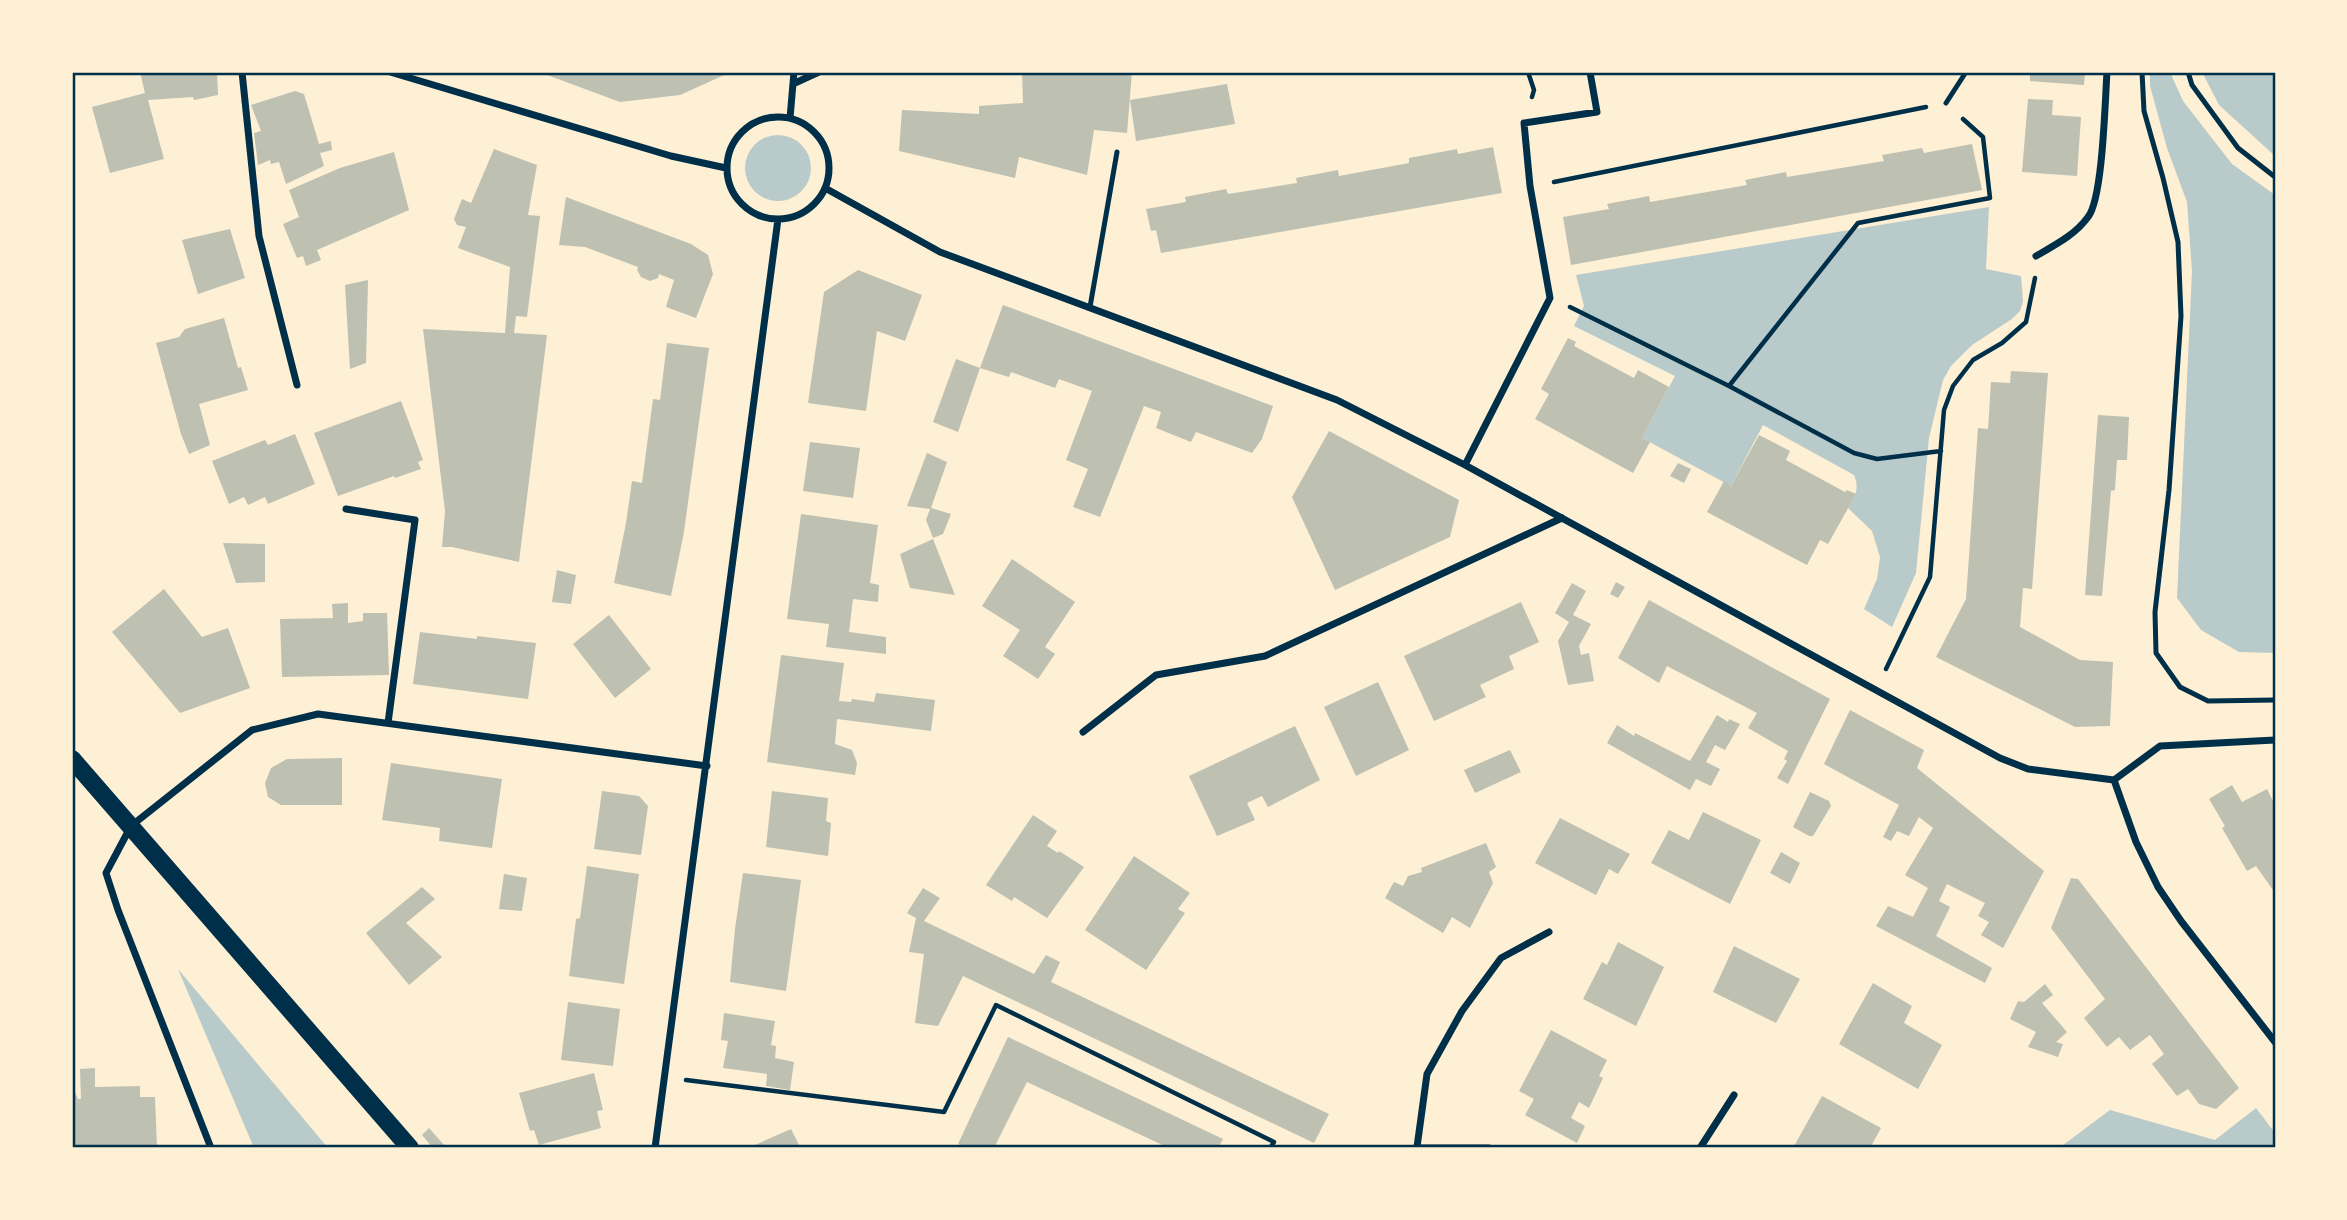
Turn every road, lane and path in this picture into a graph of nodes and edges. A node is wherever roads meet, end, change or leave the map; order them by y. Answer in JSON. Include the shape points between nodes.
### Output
{"nodes":[{"id":1,"x":242,"y":72,"type":"edge"},
{"id":2,"x":390,"y":72,"type":"edge"},
{"id":3,"x":794,"y":72,"type":"edge"},
{"id":4,"x":819,"y":72,"type":"edge"},
{"id":5,"x":1590,"y":72,"type":"edge"},
{"id":6,"x":1966,"y":72,"type":"edge"},
{"id":7,"x":2107,"y":72,"type":"edge"},
{"id":8,"x":2142,"y":72,"type":"edge"},
{"id":9,"x":2188,"y":72,"type":"edge"},
{"id":10,"x":794,"y":83,"type":"junction"},
{"id":11,"x":1946,"y":103,"type":"junction"},
{"id":12,"x":790,"y":118,"type":"junction"},
{"id":13,"x":1117,"y":152,"type":"dead end"},
{"id":14,"x":726,"y":168,"type":"junction"},
{"id":15,"x":2275,"y":177,"type":"edge"},
{"id":16,"x":1531,"y":186,"type":"junction"},
{"id":17,"x":825,"y":188,"type":"junction"},
{"id":18,"x":778,"y":219,"type":"junction"},
{"id":19,"x":2036,"y":256,"type":"joint"},
{"id":20,"x":1550,"y":298,"type":"junction"},
{"id":21,"x":1090,"y":307,"type":"junction"},
{"id":22,"x":297,"y":385,"type":"dead end"},
{"id":23,"x":1729,"y":386,"type":"junction"},
{"id":24,"x":1941,"y":451,"type":"junction"},
{"id":25,"x":1465,"y":465,"type":"junction"},
{"id":26,"x":346,"y":509,"type":"dead end"},
{"id":27,"x":1562,"y":518,"type":"junction"},
{"id":28,"x":1876,"y":690,"type":"junction"},
{"id":29,"x":2275,"y":700,"type":"edge"},
{"id":30,"x":388,"y":723,"type":"junction"},
{"id":31,"x":1083,"y":732,"type":"dead end"},
{"id":32,"x":2275,"y":740,"type":"edge"},
{"id":33,"x":72,"y":759,"type":"edge"},
{"id":34,"x":707,"y":766,"type":"junction"},
{"id":35,"x":2114,"y":780,"type":"junction"},
{"id":36,"x":131,"y":825,"type":"junction"},
{"id":37,"x":1549,"y":932,"type":"dead end"},
{"id":38,"x":2275,"y":1042,"type":"edge"},
{"id":39,"x":665,"y":1077,"type":"junction"},
{"id":40,"x":1734,"y":1095,"type":"dead end"},
{"id":41,"x":211,"y":1148,"type":"edge"},
{"id":42,"x":410,"y":1148,"type":"edge"},
{"id":43,"x":655,"y":1148,"type":"edge"},
{"id":44,"x":1270,"y":1148,"type":"edge"},
{"id":45,"x":1416,"y":1148,"type":"edge"},
{"id":46,"x":1489,"y":1148,"type":"edge"},
{"id":47,"x":1700,"y":1148,"type":"edge"}],
"edges":[{"from":1,"to":22,"type":"street","via":[[259,236]]},
{"from":2,"to":14,"type":"street","via":[[671,156]]},
{"from":3,"to":10,"type":"street"},
{"from":4,"to":10,"type":"street"},
{"from":5,"to":16,"type":"street","via":[[1597,111],[1524,122]]},
{"from":6,"to":11,"type":"lane"},
{"from":7,"to":19,"type":"street","via":[[2098,187],[2090,215],[2064,241]]},
{"from":8,"to":29,"type":"lane","via":[[2144,111],[2178,242],[2180,316],[2169,490],[2155,612],[2156,653],[2180,687],[2208,701]]},
{"from":9,"to":15,"type":"lane","via":[[2192,85],[2238,148]]},
{"from":10,"to":12,"type":"street"},
{"from":11,"to":16,"type":"path"},
{"from":11,"to":23,"type":"path","via":[[1983,138],[1990,198],[1858,223]]},
{"from":12,"to":14,"type":"street","via":[[771,117],[747,127],[731,146]]},
{"from":12,"to":17,"type":"street","via":[[812,130],[824,145],[829,167]]},
{"from":13,"to":21,"type":"lane"},
{"from":14,"to":18,"type":"street","via":[[732,191],[745,208]]},
{"from":16,"to":20,"type":"street"},
{"from":17,"to":18,"type":"street","via":[[808,209]]},
{"from":17,"to":21,"type":"street","via":[[940,252]]},
{"from":18,"to":34,"type":"street"},
{"from":19,"to":24,"type":"path","via":[[2026,323],[1973,360],[1954,386],[1944,410]]},
{"from":20,"to":23,"type":"path"},
{"from":20,"to":25,"type":"street"},
{"from":21,"to":25,"type":"street","via":[[1337,400]]},
{"from":23,"to":24,"type":"path","via":[[1854,453],[1877,459]]},
{"from":24,"to":28,"type":"path","via":[[1930,578]]},
{"from":25,"to":27,"type":"street"},
{"from":26,"to":30,"type":"street","via":[[415,520]]},
{"from":27,"to":28,"type":"street"},
{"from":27,"to":31,"type":"street","via":[[1265,656],[1156,675]]},
{"from":28,"to":35,"type":"street","via":[[2028,769]]},
{"from":30,"to":34,"type":"street"},
{"from":30,"to":36,"type":"street","via":[[318,714],[252,730]]},
{"from":32,"to":35,"type":"street","via":[[2160,746]]},
{"from":33,"to":36,"type":"main road"},
{"from":34,"to":39,"type":"street"},
{"from":35,"to":38,"type":"street","via":[[2158,887]]},
{"from":36,"to":41,"type":"street","via":[[106,873]]},
{"from":36,"to":42,"type":"main road"},
{"from":37,"to":45,"type":"street","via":[[1501,958],[1462,1011],[1427,1074]]},
{"from":39,"to":43,"type":"street"},
{"from":39,"to":44,"type":"path","via":[[944,1112],[996,1005],[1274,1142]]},
{"from":40,"to":47,"type":"street"},
{"from":45,"to":46,"type":"street"}]}
